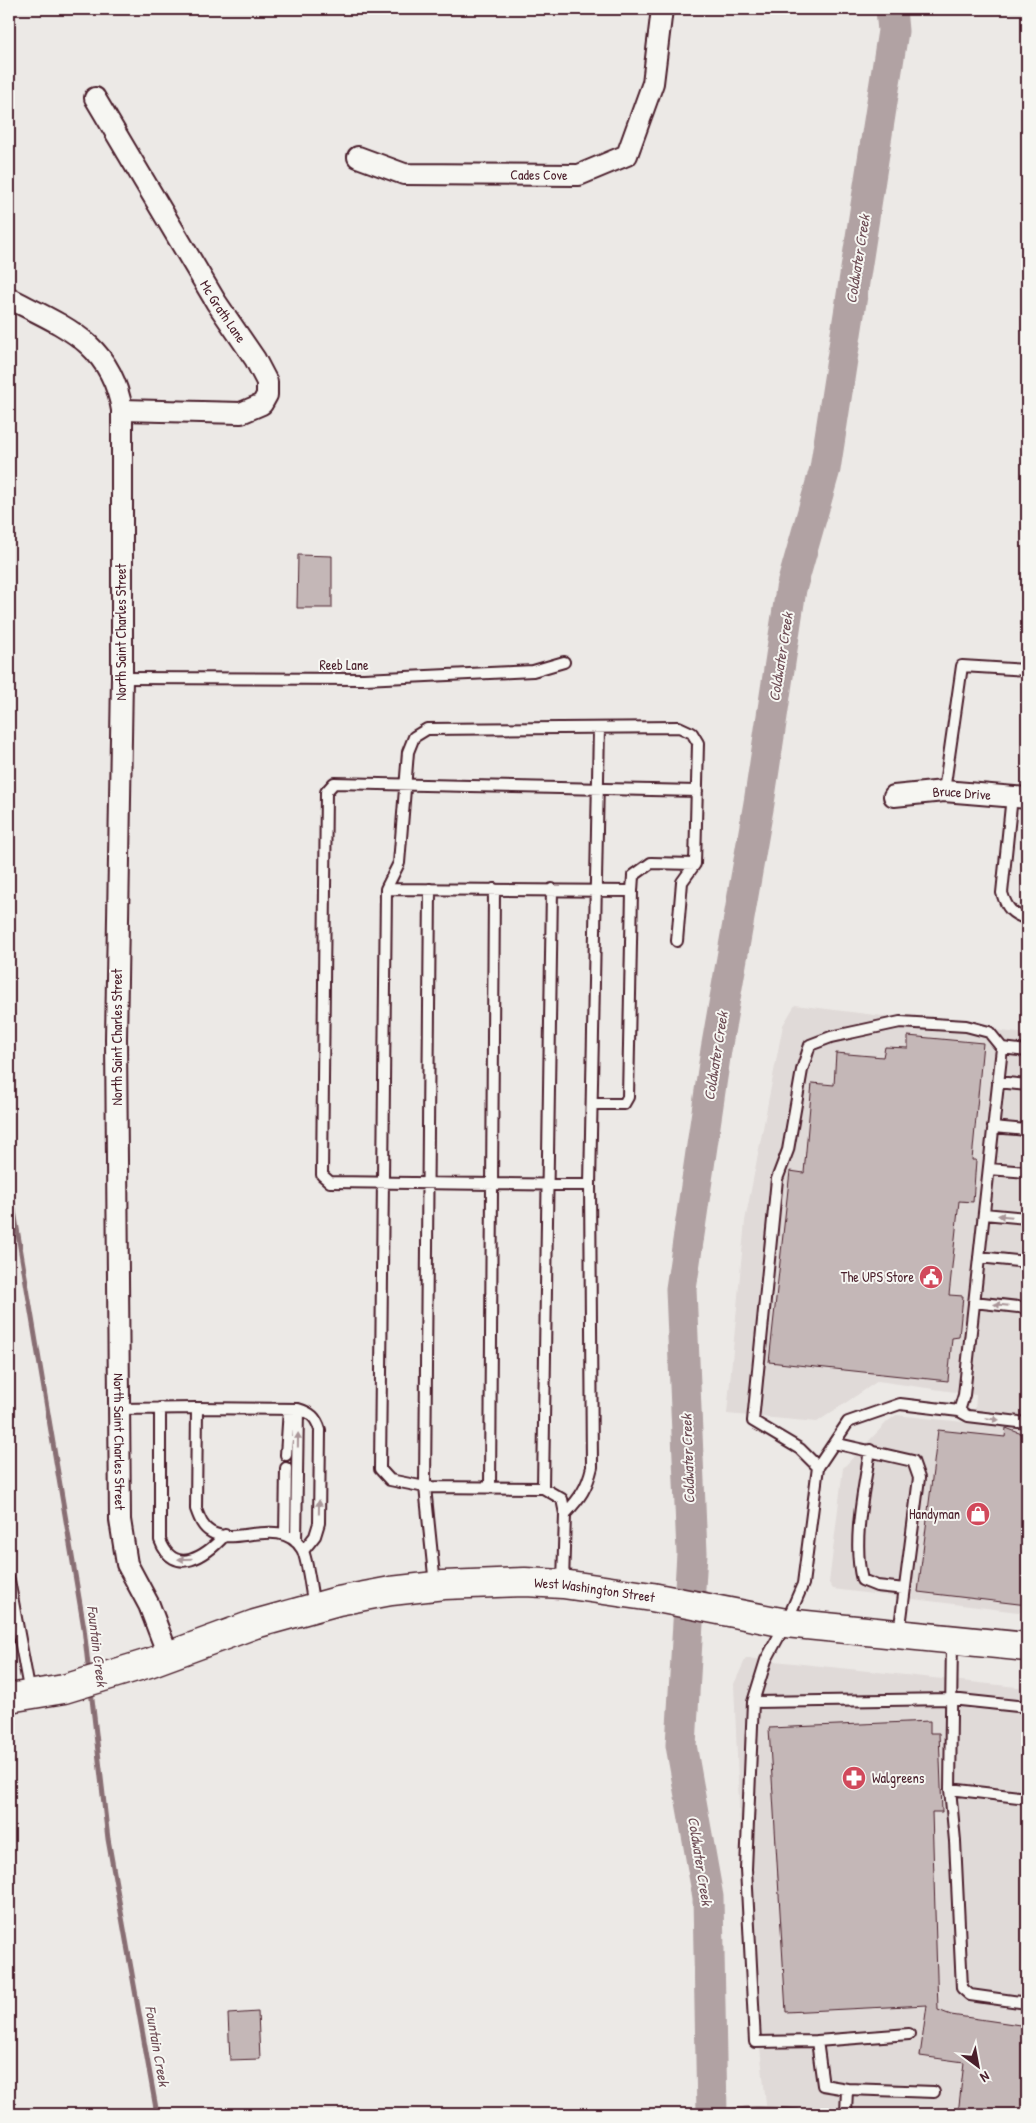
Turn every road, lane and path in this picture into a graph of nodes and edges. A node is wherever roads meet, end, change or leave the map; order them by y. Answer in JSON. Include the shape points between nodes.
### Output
{"nodes":[{"id":1,"x":662,"y":9,"type":"edge"},
{"id":2,"x":94,"y":98,"type":"dead end"},
{"id":3,"x":358,"y":157,"type":"dead end"},
{"id":4,"x":9,"y":298,"type":"edge"},
{"id":5,"x":122,"y":410,"type":"junction"},
{"id":6,"x":564,"y":662,"type":"dead end"},
{"id":7,"x":1027,"y":670,"type":"edge"},
{"id":8,"x":122,"y":678,"type":"junction"},
{"id":9,"x":599,"y":728,"type":"junction"},
{"id":10,"x":405,"y":785,"type":"junction"},
{"id":11,"x":600,"y":789,"type":"junction"},
{"id":12,"x":697,"y":791,"type":"junction"},
{"id":13,"x":944,"y":791,"type":"junction"},
{"id":14,"x":894,"y":796,"type":"dead end"},
{"id":15,"x":1020,"y":797,"type":"edge"},
{"id":16,"x":695,"y":864,"type":"junction"},
{"id":17,"x":386,"y":889,"type":"junction"},
{"id":18,"x":430,"y":889,"type":"junction"},
{"id":19,"x":494,"y":889,"type":"junction"},
{"id":20,"x":552,"y":889,"type":"junction"},
{"id":21,"x":597,"y":889,"type":"junction"},
{"id":22,"x":632,"y":891,"type":"junction"},
{"id":23,"x":1027,"y":919,"type":"edge"},
{"id":24,"x":677,"y":941,"type":"dead end"},
{"id":25,"x":1002,"y":1048,"type":"junction"},
{"id":26,"x":1027,"y":1051,"type":"edge"},
{"id":27,"x":998,"y":1082,"type":"junction"},
{"id":28,"x":1027,"y":1085,"type":"edge"},
{"id":29,"x":592,"y":1104,"type":"junction"},
{"id":30,"x":993,"y":1126,"type":"junction"},
{"id":31,"x":1027,"y":1130,"type":"edge"},
{"id":32,"x":989,"y":1169,"type":"junction"},
{"id":33,"x":1027,"y":1172,"type":"edge"},
{"id":34,"x":383,"y":1183,"type":"junction"},
{"id":35,"x":429,"y":1184,"type":"junction"},
{"id":36,"x":492,"y":1184,"type":"junction"},
{"id":37,"x":548,"y":1185,"type":"junction"},
{"id":38,"x":590,"y":1185,"type":"junction"},
{"id":39,"x":984,"y":1214,"type":"junction"},
{"id":40,"x":1027,"y":1218,"type":"edge"},
{"id":41,"x":979,"y":1258,"type":"junction"},
{"id":42,"x":1027,"y":1262,"type":"edge"},
{"id":43,"x":974,"y":1302,"type":"junction"},
{"id":44,"x":1027,"y":1308,"type":"edge"},
{"id":45,"x":160,"y":1408,"type":"junction"},
{"id":46,"x":197,"y":1408,"type":"junction"},
{"id":47,"x":119,"y":1409,"type":"junction"},
{"id":48,"x":293,"y":1409,"type":"junction"},
{"id":49,"x":958,"y":1411,"type":"junction"},
{"id":50,"x":1027,"y":1423,"type":"edge"},
{"id":51,"x":834,"y":1443,"type":"junction"},
{"id":52,"x":870,"y":1450,"type":"junction"},
{"id":53,"x":286,"y":1455,"type":"dead end"},
{"id":54,"x":818,"y":1467,"type":"junction"},
{"id":55,"x":286,"y":1468,"type":"dead end"},
{"id":56,"x":426,"y":1487,"type":"junction"},
{"id":57,"x":490,"y":1487,"type":"junction"},
{"id":58,"x":543,"y":1488,"type":"junction"},
{"id":59,"x":565,"y":1514,"type":"junction"},
{"id":60,"x":225,"y":1535,"type":"junction"},
{"id":61,"x":285,"y":1535,"type":"junction"},
{"id":62,"x":296,"y":1542,"type":"junction"},
{"id":63,"x":303,"y":1551,"type":"junction"},
{"id":64,"x":9,"y":1580,"type":"edge"},
{"id":65,"x":563,"y":1584,"type":"junction"},
{"id":66,"x":435,"y":1586,"type":"junction"},
{"id":67,"x":905,"y":1588,"type":"junction"},
{"id":68,"x":314,"y":1608,"type":"junction"},
{"id":69,"x":786,"y":1623,"type":"junction"},
{"id":70,"x":899,"y":1635,"type":"junction"},
{"id":71,"x":952,"y":1641,"type":"junction"},
{"id":72,"x":1027,"y":1647,"type":"edge"},
{"id":73,"x":159,"y":1659,"type":"junction"},
{"id":74,"x":20,"y":1696,"type":"edge"},
{"id":75,"x":951,"y":1699,"type":"junction"},
{"id":76,"x":753,"y":1702,"type":"junction"},
{"id":77,"x":1027,"y":1707,"type":"edge"},
{"id":78,"x":950,"y":1789,"type":"junction"},
{"id":79,"x":1027,"y":1798,"type":"edge"},
{"id":80,"x":1027,"y":2003,"type":"edge"},
{"id":81,"x":909,"y":2034,"type":"dead end"},
{"id":82,"x":817,"y":2041,"type":"junction"},
{"id":83,"x":847,"y":2089,"type":"junction"},
{"id":84,"x":934,"y":2092,"type":"dead end"},
{"id":85,"x":846,"y":2114,"type":"edge"}],
"edges":[{"from":1,"to":3,"type":"street","name":"Cades Cove","via":[[653,82],[627,156],[579,175],[404,174]]},
{"from":2,"to":5,"type":"street","name":"Mc Grath Lane","via":[[267,382],[267,394],[262,404],[240,413]]},
{"from":4,"to":5,"type":"street","name":"North Saint Charles Street","via":[[69,329],[94,349],[112,374]]},
{"from":5,"to":8,"type":"street","name":"North Saint Charles Street"},
{"from":6,"to":8,"type":"lane","name":"Reeb Lane","via":[[533,671],[364,679]]},
{"from":7,"to":13,"type":"lane","via":[[962,666]]},
{"from":8,"to":47,"type":"street","name":"North Saint Charles Street","via":[[116,1039]]},
{"from":9,"to":10,"type":"lane","via":[[427,729],[414,737],[408,752]]},
{"from":9,"to":11,"type":"lane"},
{"from":9,"to":12,"type":"lane","via":[[679,728],[692,733],[698,743]]},
{"from":10,"to":11,"type":"lane"},
{"from":10,"to":17,"type":"lane","via":[[400,863]]},
{"from":10,"to":34,"type":"lane","via":[[334,783],[326,792],[322,1175],[330,1182]]},
{"from":11,"to":12,"type":"lane"},
{"from":11,"to":21,"type":"lane"},
{"from":12,"to":16,"type":"lane"},
{"from":13,"to":14,"type":"street","name":"Bruce Drive"},
{"from":13,"to":15,"type":"street","name":"Bruce Drive"},
{"from":15,"to":23,"type":"lane","via":[[1002,894],[1006,907],[1016,916]]},
{"from":16,"to":22,"type":"lane","via":[[651,862],[633,876]]},
{"from":16,"to":24,"type":"lane","via":[[682,882]]},
{"from":17,"to":18,"type":"lane"},
{"from":17,"to":34,"type":"lane"},
{"from":18,"to":19,"type":"lane"},
{"from":18,"to":35,"type":"lane"},
{"from":19,"to":20,"type":"lane"},
{"from":19,"to":36,"type":"lane"},
{"from":20,"to":21,"type":"lane"},
{"from":20,"to":37,"type":"lane"},
{"from":21,"to":22,"type":"lane"},
{"from":21,"to":29,"type":"lane"},
{"from":22,"to":29,"type":"lane","via":[[628,1097],[624,1104]]},
{"from":25,"to":26,"type":"lane"},
{"from":25,"to":27,"type":"lane"},
{"from":25,"to":54,"type":"lane","via":[[989,1032],[966,1026],[900,1022],[831,1037],[810,1045],[802,1070],[788,1150],[777,1179],[753,1421],[800,1449]]},
{"from":27,"to":28,"type":"lane"},
{"from":27,"to":30,"type":"lane"},
{"from":29,"to":38,"type":"lane"},
{"from":30,"to":31,"type":"lane"},
{"from":30,"to":32,"type":"lane"},
{"from":32,"to":33,"type":"lane"},
{"from":32,"to":39,"type":"lane"},
{"from":34,"to":35,"type":"lane"},
{"from":34,"to":56,"type":"lane","via":[[380,1469],[390,1480]]},
{"from":35,"to":36,"type":"lane"},
{"from":35,"to":56,"type":"lane"},
{"from":36,"to":37,"type":"lane"},
{"from":36,"to":57,"type":"lane"},
{"from":37,"to":38,"type":"lane"},
{"from":37,"to":58,"type":"lane"},
{"from":38,"to":59,"type":"lane","via":[[592,1467],[588,1485]]},
{"from":40,"to":39,"type":"lane","one_way":true},
{"from":39,"to":41,"type":"lane"},
{"from":41,"to":42,"type":"lane"},
{"from":41,"to":43,"type":"lane"},
{"from":44,"to":43,"type":"lane","one_way":true},
{"from":43,"to":49,"type":"lane","via":[[964,1395]]},
{"from":45,"to":46,"type":"lane"},
{"from":45,"to":47,"type":"lane"},
{"from":60,"to":45,"type":"lane","one_way":true,"via":[[202,1556],[187,1561],[174,1559],[164,1551],[160,1540]]},
{"from":46,"to":48,"type":"lane"},
{"from":46,"to":60,"type":"lane","via":[[196,1509],[201,1522],[211,1532]]},
{"from":47,"to":73,"type":"street","name":"North Saint Charles Street","via":[[120,1520],[127,1564],[149,1605]]},
{"from":48,"to":53,"type":"lane"},
{"from":62,"to":48,"type":"lane","one_way":true},
{"from":63,"to":48,"type":"lane","one_way":true,"via":[[319,1523],[320,1430],[310,1413]]},
{"from":49,"to":50,"type":"lane","one_way":true,"via":[[968,1416]]},
{"from":49,"to":51,"type":"lane","via":[[900,1404],[848,1422]]},
{"from":51,"to":52,"type":"lane"},
{"from":51,"to":54,"type":"lane"},
{"from":52,"to":67,"type":"lane","via":[[913,1461],[919,1478]]},
{"from":52,"to":67,"type":"lane","via":[[858,1565],[862,1580],[877,1586]]},
{"from":54,"to":69,"type":"lane","via":[[803,1584]]},
{"from":55,"to":61,"type":"lane"},
{"from":56,"to":57,"type":"lane"},
{"from":56,"to":66,"type":"lane"},
{"from":57,"to":58,"type":"lane"},
{"from":58,"to":59,"type":"lane","via":[[562,1499]]},
{"from":59,"to":65,"type":"lane"},
{"from":60,"to":61,"type":"lane","via":[[267,1532]]},
{"from":61,"to":62,"type":"lane"},
{"from":62,"to":63,"type":"lane"},
{"from":63,"to":68,"type":"lane"},
{"from":64,"to":74,"type":"lane"},
{"from":65,"to":66,"type":"main road","name":"West Washington Street","via":[[525,1582]]},
{"from":65,"to":69,"type":"main road","name":"West Washington Street","via":[[652,1597]]},
{"from":66,"to":68,"type":"main road","name":"West Washington Street","via":[[338,1600]]},
{"from":67,"to":70,"type":"lane"},
{"from":68,"to":73,"type":"main road","name":"West Washington Street","via":[[255,1624]]},
{"from":69,"to":70,"type":"main road","name":"West Washington Street"},
{"from":69,"to":76,"type":"lane","via":[[766,1660]]},
{"from":70,"to":71,"type":"main road","name":"West Washington Street"},
{"from":71,"to":72,"type":"main road","name":"West Washington Street"},
{"from":71,"to":75,"type":"lane"},
{"from":73,"to":74,"type":"main road","name":"West Washington Street","via":[[64,1689]]},
{"from":75,"to":76,"type":"lane"},
{"from":75,"to":77,"type":"lane"},
{"from":75,"to":78,"type":"lane"},
{"from":76,"to":82,"type":"lane","via":[[746,1869],[756,2042]]},
{"from":78,"to":79,"type":"lane"},
{"from":78,"to":80,"type":"lane","via":[[962,1988],[970,1995]]},
{"from":81,"to":82,"type":"lane"},
{"from":82,"to":83,"type":"lane","via":[[823,2085]]},
{"from":83,"to":84,"type":"lane"},
{"from":83,"to":85,"type":"lane"}]}
